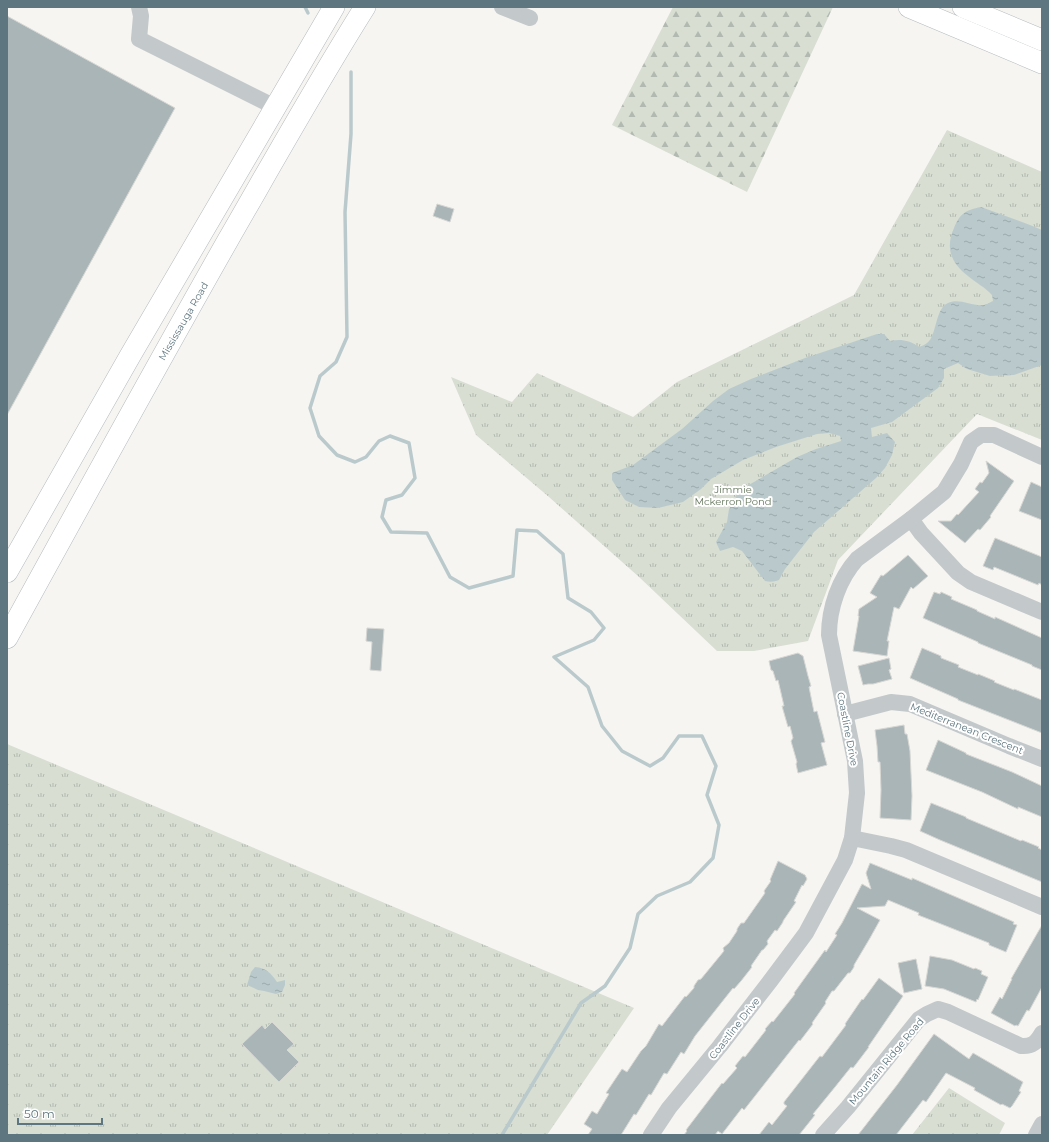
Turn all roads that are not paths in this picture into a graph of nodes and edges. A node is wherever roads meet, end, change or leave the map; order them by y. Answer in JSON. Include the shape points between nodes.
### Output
{"nodes":[{"id":1,"x":139,"y":7,"type":"edge"},
{"id":2,"x":334,"y":7,"type":"edge"},
{"id":3,"x":365,"y":7,"type":"edge"},
{"id":4,"x":502,"y":7,"type":"edge"},
{"id":5,"x":909,"y":7,"type":"edge"},
{"id":6,"x":963,"y":7,"type":"edge"},
{"id":7,"x":530,"y":18,"type":"dead end"},
{"id":8,"x":1042,"y":40,"type":"edge"},
{"id":9,"x":1042,"y":63,"type":"edge"},
{"id":10,"x":275,"y":107,"type":"junction"},
{"id":11,"x":1042,"y":457,"type":"edge"},
{"id":12,"x":911,"y":519,"type":"junction"},
{"id":13,"x":7,"y":572,"type":"edge"},
{"id":14,"x":1042,"y":612,"type":"edge"},
{"id":15,"x":7,"y":638,"type":"edge"},
{"id":16,"x":845,"y":714,"type":"junction"},
{"id":17,"x":1042,"y":759,"type":"edge"},
{"id":18,"x":852,"y":838,"type":"junction"},
{"id":19,"x":1042,"y":907,"type":"edge"},
{"id":20,"x":1042,"y":1033,"type":"edge"},
{"id":21,"x":1042,"y":1124,"type":"edge"},
{"id":22,"x":651,"y":1135,"type":"edge"},
{"id":23,"x":823,"y":1135,"type":"edge"},
{"id":24,"x":1036,"y":1135,"type":"edge"}],
"edges":[{"from":1,"to":10,"type":"street","via":[[139,38]]},
{"from":2,"to":10,"type":"main road"},
{"from":3,"to":15,"type":"main road","name":"Mississauga Road","via":[[279,151],[159,362]]},
{"from":4,"to":7,"type":"street"},
{"from":5,"to":9,"type":"main road"},
{"from":6,"to":8,"type":"main road"},
{"from":10,"to":13,"type":"main road"},
{"from":11,"to":12,"type":"street","name":"Coastline Drive","via":[[994,435],[981,435],[972,442],[944,492]]},
{"from":12,"to":14,"type":"street","via":[[958,573],[971,582]]},
{"from":12,"to":16,"type":"street","name":"Coastline Drive","via":[[857,559],[833,601],[828,635]]},
{"from":16,"to":17,"type":"street","name":"Mediterranean Crescent","via":[[891,702],[910,704]]},
{"from":16,"to":18,"type":"street","name":"Coastline Drive","via":[[855,760],[857,792]]},
{"from":18,"to":19,"type":"street","via":[[906,850]]},
{"from":18,"to":22,"type":"street","name":"Coastline Drive","via":[[845,860],[806,933],[772,980],[669,1108]]},
{"from":20,"to":23,"type":"street","name":"Mountain Ridge Road","via":[[1034,1044],[1021,1046],[948,1012],[938,1009],[927,1014],[919,1019]]},
{"from":21,"to":24,"type":"street"}]}
